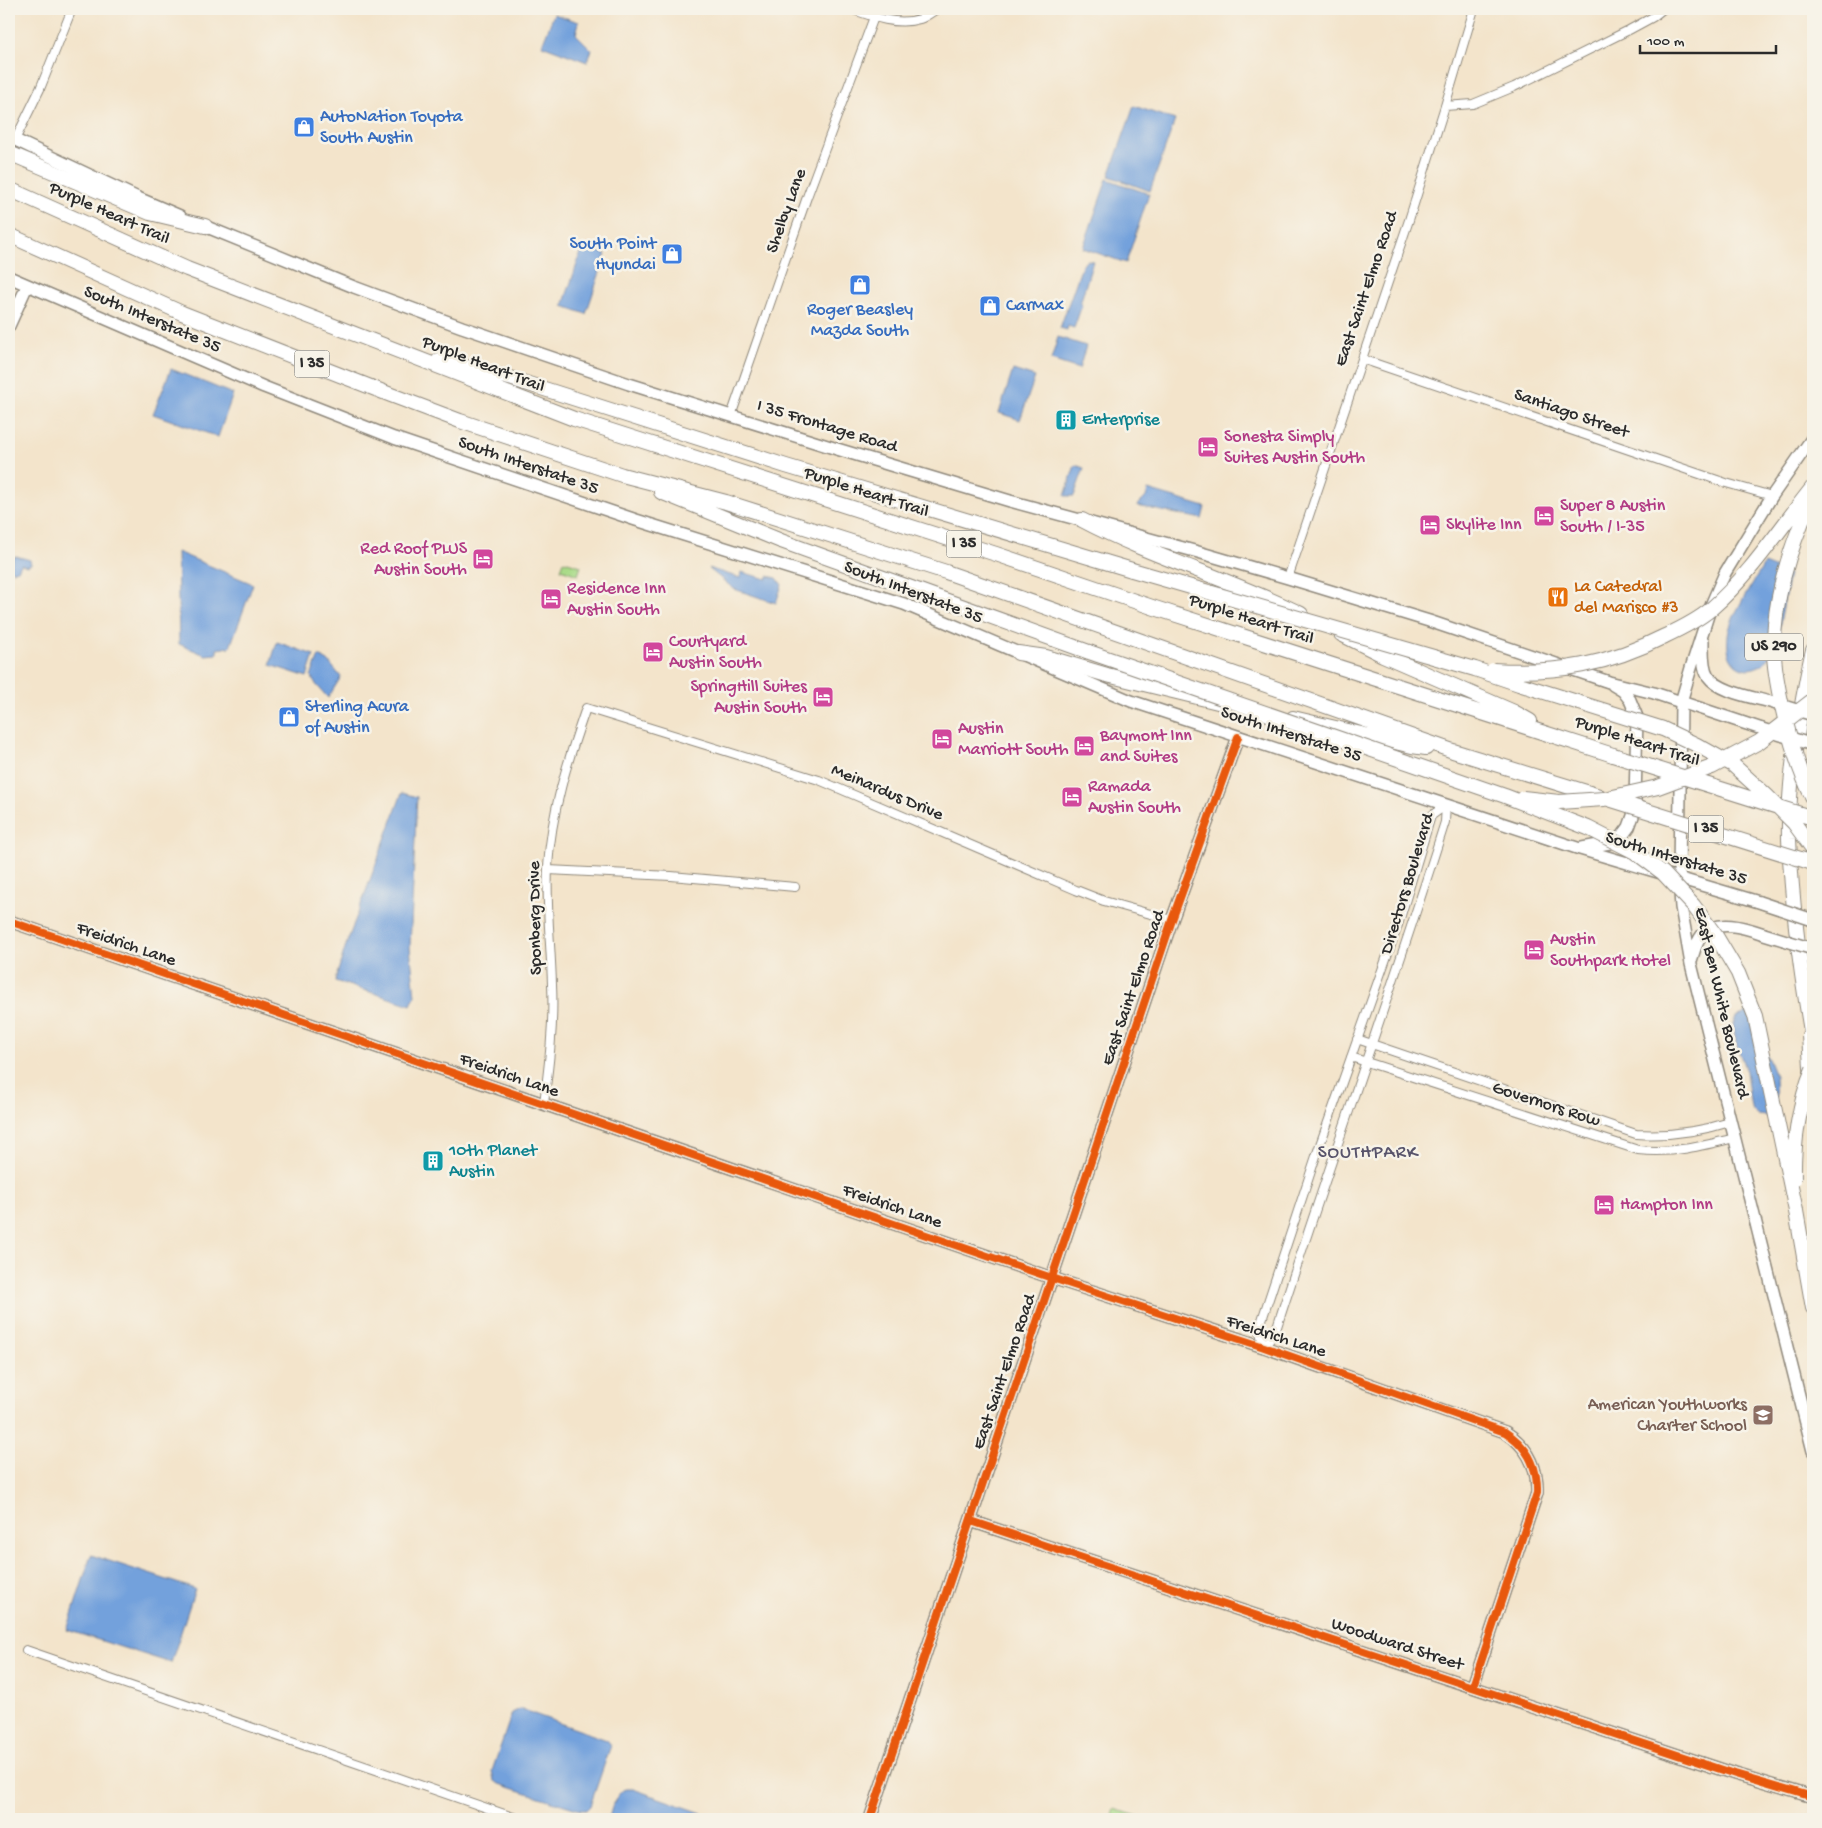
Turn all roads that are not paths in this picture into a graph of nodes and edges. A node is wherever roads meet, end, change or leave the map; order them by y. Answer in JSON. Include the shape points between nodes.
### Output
{"nodes":[{"id":1,"x":72,"y":9,"type":"edge"},
{"id":2,"x":851,"y":9,"type":"edge"},
{"id":3,"x":937,"y":9,"type":"edge"},
{"id":4,"x":1474,"y":9,"type":"edge"},
{"id":5,"x":1663,"y":9,"type":"edge"},
{"id":6,"x":874,"y":17,"type":"junction"},
{"id":7,"x":1446,"y":106,"type":"junction"},
{"id":8,"x":11,"y":143,"type":"edge"},
{"id":9,"x":9,"y":189,"type":"edge"},
{"id":10,"x":205,"y":226,"type":"joint"},
{"id":11,"x":9,"y":235,"type":"edge"},
{"id":12,"x":9,"y":277,"type":"edge"},
{"id":13,"x":27,"y":286,"type":"junction"},
{"id":14,"x":9,"y":326,"type":"edge"},
{"id":15,"x":372,"y":342,"type":"junction"},
{"id":16,"x":1362,"y":359,"type":"junction"},
{"id":17,"x":730,"y":416,"type":"junction"},
{"id":18,"x":1813,"y":437,"type":"edge"},
{"id":19,"x":622,"y":475,"type":"junction"},
{"id":20,"x":1813,"y":487,"type":"edge"},
{"id":21,"x":1772,"y":496,"type":"junction"},
{"id":22,"x":1813,"y":496,"type":"edge"},
{"id":23,"x":1082,"y":520,"type":"junction"},
{"id":24,"x":1288,"y":578,"type":"junction"},
{"id":25,"x":1702,"y":632,"type":"junction"},
{"id":26,"x":1813,"y":650,"type":"edge"},
{"id":27,"x":1018,"y":653,"type":"junction"},
{"id":28,"x":1475,"y":669,"type":"junction"},
{"id":29,"x":1608,"y":682,"type":"junction"},
{"id":30,"x":1813,"y":700,"type":"edge"},
{"id":31,"x":1681,"y":702,"type":"junction"},
{"id":32,"x":586,"y":708,"type":"joint"},
{"id":33,"x":1813,"y":715,"type":"edge"},
{"id":34,"x":1560,"y":736,"type":"junction"},
{"id":35,"x":1238,"y":737,"type":"junction"},
{"id":36,"x":1813,"y":744,"type":"edge"},
{"id":37,"x":1453,"y":751,"type":"junction"},
{"id":38,"x":1505,"y":796,"type":"junction"},
{"id":39,"x":1813,"y":798,"type":"edge"},
{"id":40,"x":1446,"y":805,"type":"junction"},
{"id":41,"x":1813,"y":818,"type":"edge"},
{"id":42,"x":1813,"y":848,"type":"edge"},
{"id":43,"x":1580,"y":849,"type":"junction"},
{"id":44,"x":1813,"y":863,"type":"edge"},
{"id":45,"x":548,"y":870,"type":"junction"},
{"id":46,"x":1679,"y":878,"type":"junction"},
{"id":47,"x":795,"y":887,"type":"dead end"},
{"id":48,"x":1172,"y":920,"type":"junction"},
{"id":49,"x":1813,"y":920,"type":"edge"},
{"id":50,"x":9,"y":921,"type":"edge"},
{"id":51,"x":1398,"y":925,"type":"junction"},
{"id":52,"x":1411,"y":930,"type":"junction"},
{"id":53,"x":1813,"y":949,"type":"edge"},
{"id":54,"x":1691,"y":964,"type":"junction"},
{"id":55,"x":1807,"y":1009,"type":"junction"},
{"id":56,"x":1357,"y":1039,"type":"junction"},
{"id":57,"x":1813,"y":1042,"type":"edge"},
{"id":58,"x":1371,"y":1044,"type":"junction"},
{"id":59,"x":1351,"y":1057,"type":"junction"},
{"id":60,"x":1366,"y":1062,"type":"junction"},
{"id":61,"x":1813,"y":1069,"type":"edge"},
{"id":62,"x":1813,"y":1099,"type":"edge"},
{"id":63,"x":544,"y":1103,"type":"junction"},
{"id":64,"x":1730,"y":1122,"type":"junction"},
{"id":65,"x":1734,"y":1138,"type":"junction"},
{"id":66,"x":1796,"y":1211,"type":"junction"},
{"id":67,"x":1052,"y":1278,"type":"junction"},
{"id":68,"x":1813,"y":1308,"type":"edge"},
{"id":69,"x":1264,"y":1347,"type":"junction"},
{"id":70,"x":1813,"y":1451,"type":"edge"},
{"id":71,"x":971,"y":1521,"type":"junction"},
{"id":72,"x":26,"y":1650,"type":"dead end"},
{"id":73,"x":1473,"y":1686,"type":"junction"},
{"id":74,"x":1813,"y":1797,"type":"edge"},
{"id":75,"x":519,"y":1819,"type":"edge"},
{"id":76,"x":870,"y":1819,"type":"edge"}],
"edges":[{"from":1,"to":8,"type":"street","via":[[40,88]]},
{"from":2,"to":6,"type":"street"},
{"from":3,"to":6,"type":"street","via":[[920,19],[895,22]]},
{"from":4,"to":7,"type":"street","name":"East Saint Elmo Road"},
{"from":5,"to":7,"type":"street","via":[[1629,30],[1514,87],[1473,104]]},
{"from":6,"to":17,"type":"street","name":"Shelby Lane"},
{"from":7,"to":16,"type":"street","name":"East Saint Elmo Road"},
{"from":8,"to":10,"type":"highway","via":[[150,213]]},
{"from":9,"to":15,"type":"highway","name":"Purple Heart Trail","number":"I 35","via":[[187,269]]},
{"from":10,"to":17,"type":"main road","name":"I 35 Frontage Road","via":[[462,327]]},
{"from":11,"to":19,"type":"highway","number":"I 35","via":[[182,313],[382,392]]},
{"from":12,"to":13,"type":"main road","name":"South Interstate 35"},
{"from":13,"to":14,"type":"main road"},
{"from":13,"to":27,"type":"main road","name":"South Interstate 35","via":[[264,387],[394,438],[627,517],[904,604]]},
{"from":15,"to":28,"type":"highway","bridge":true,"via":[[513,379],[786,466]]},
{"from":15,"to":34,"type":"highway","name":"Purple Heart Trail","number":"I 35","via":[[574,419],[1309,658]]},
{"from":16,"to":21,"type":"street","name":"Santiago Street"},
{"from":16,"to":24,"type":"street","name":"East Saint Elmo Road"},
{"from":17,"to":23,"type":"main road","name":"I 35 Frontage Road"},
{"from":18,"to":21,"type":"main road","name":"East Ben White Boulevard"},
{"from":19,"to":37,"type":"highway","number":"I 35","via":[[726,502],[946,572]]},
{"from":19,"to":38,"type":"highway","bridge":true,"via":[[772,538]]},
{"from":20,"to":28,"type":"highway","bridge":true,"via":[[1735,586],[1710,610],[1677,630],[1640,649],[1561,670]]},
{"from":21,"to":25,"type":"main road","name":"East Ben White Boulevard","via":[[1725,573]]},
{"from":22,"to":39,"type":"highway","number":"US 290","bridge":true,"via":[[1790,551],[1777,602],[1774,655],[1791,744]]},
{"from":23,"to":24,"type":"main road"},
{"from":23,"to":34,"type":"highway","via":[[1116,538],[1295,611]]},
{"from":24,"to":29,"type":"main road","via":[[1429,621]]},
{"from":25,"to":31,"type":"main road","name":"East Ben White Boulevard"},
{"from":25,"to":33,"type":"main road","bridge":true,"via":[[1704,662],[1708,675],[1716,684]]},
{"from":26,"to":55,"type":"highway","via":[[1790,786],[1789,829],[1793,899]]},
{"from":27,"to":35,"type":"main road","name":"South Interstate 35","via":[[1114,695]]},
{"from":27,"to":37,"type":"highway","via":[[1046,657],[1207,700],[1412,746]]},
{"from":28,"to":42,"type":"highway","bridge":true,"via":[[1663,729],[1697,745],[1733,765],[1747,777],[1794,823]]},
{"from":29,"to":31,"type":"main road"},
{"from":29,"to":43,"type":"main road","via":[[1623,691],[1637,717],[1636,801],[1629,827],[1623,835],[1610,842]]},
{"from":30,"to":38,"type":"highway","bridge":true,"via":[[1759,742],[1712,766],[1658,786],[1604,799],[1559,802]]},
{"from":31,"to":36,"type":"main road","bridge":true},
{"from":31,"to":46,"type":"main road","name":"East Ben White Boulevard"},
{"from":32,"to":45,"type":"street","name":"Sponberg Drive","via":[[559,795]]},
{"from":32,"to":48,"type":"street","name":"Meinardus Drive","via":[[819,780],[1076,890]]},
{"from":34,"to":41,"type":"highway","name":"Purple Heart Trail","number":"I 35","bridge":true},
{"from":35,"to":40,"type":"main road","name":"South Interstate 35"},
{"from":35,"to":48,"type":"main road","name":"East Saint Elmo Road"},
{"from":37,"to":44,"type":"highway","number":"I 35","bridge":true},
{"from":38,"to":66,"type":"highway","bridge":true,"via":[[1588,828],[1635,852],[1664,873],[1716,936],[1738,973],[1755,1016]]},
{"from":40,"to":43,"type":"main road","name":"South Interstate 35"},
{"from":40,"to":51,"type":"street","name":"Directors Boulevard","via":[[1431,816]]},
{"from":40,"to":52,"type":"street","name":"Directors Boulevard","via":[[1446,822]]},
{"from":43,"to":46,"type":"main road","name":"South Interstate 35"},
{"from":45,"to":47,"type":"street"},
{"from":45,"to":63,"type":"street","name":"Sponberg Drive","via":[[552,1000]]},
{"from":46,"to":49,"type":"main road","name":"South Interstate 35","bridge":true},
{"from":46,"to":54,"type":"main road","name":"East Ben White Boulevard"},
{"from":48,"to":67,"type":"main road","name":"East Saint Elmo Road"},
{"from":50,"to":63,"type":"main road","name":"Freidrich Lane"},
{"from":51,"to":52,"type":"street"},
{"from":51,"to":56,"type":"street","name":"Directors Boulevard"},
{"from":52,"to":58,"type":"street","name":"Directors Boulevard"},
{"from":53,"to":54,"type":"main road","bridge":true,"via":[[1739,926],[1726,926],[1702,934]]},
{"from":54,"to":64,"type":"main road","name":"East Ben White Boulevard"},
{"from":55,"to":57,"type":"highway"},
{"from":55,"to":62,"type":"highway"},
{"from":56,"to":58,"type":"street","name":"Governors Row"},
{"from":56,"to":59,"type":"street","name":"Directors Boulevard"},
{"from":58,"to":60,"type":"street","name":"Directors Boulevard"},
{"from":58,"to":64,"type":"street","name":"Governors Row","via":[[1636,1134],[1676,1134]]},
{"from":59,"to":60,"type":"street","name":"Governors Row"},
{"from":59,"to":69,"type":"street","name":"Directors Boulevard","via":[[1259,1329]]},
{"from":60,"to":65,"type":"street","name":"Governors Row","via":[[1638,1150],[1677,1150]]},
{"from":60,"to":69,"type":"street","name":"Directors Boulevard","via":[[1275,1334]]},
{"from":61,"to":66,"type":"highway","bridge":true,"via":[[1797,1132],[1794,1166]]},
{"from":63,"to":67,"type":"main road","name":"Freidrich Lane"},
{"from":64,"to":65,"type":"main road","name":"East Ben White Boulevard"},
{"from":65,"to":70,"type":"main road","name":"East Ben White Boulevard"},
{"from":66,"to":68,"type":"highway"},
{"from":67,"to":69,"type":"main road","name":"Freidrich Lane"},
{"from":67,"to":71,"type":"main road","name":"East Saint Elmo Road"},
{"from":69,"to":73,"type":"main road","name":"Freidrich Lane","via":[[1498,1429],[1512,1436],[1526,1452],[1535,1472],[1536,1499]]},
{"from":71,"to":73,"type":"main road","name":"Woodward Street"},
{"from":71,"to":76,"type":"main road","name":"East Saint Elmo Road"},
{"from":72,"to":75,"type":"street"},
{"from":73,"to":74,"type":"main road","name":"Woodward Street"}]}
